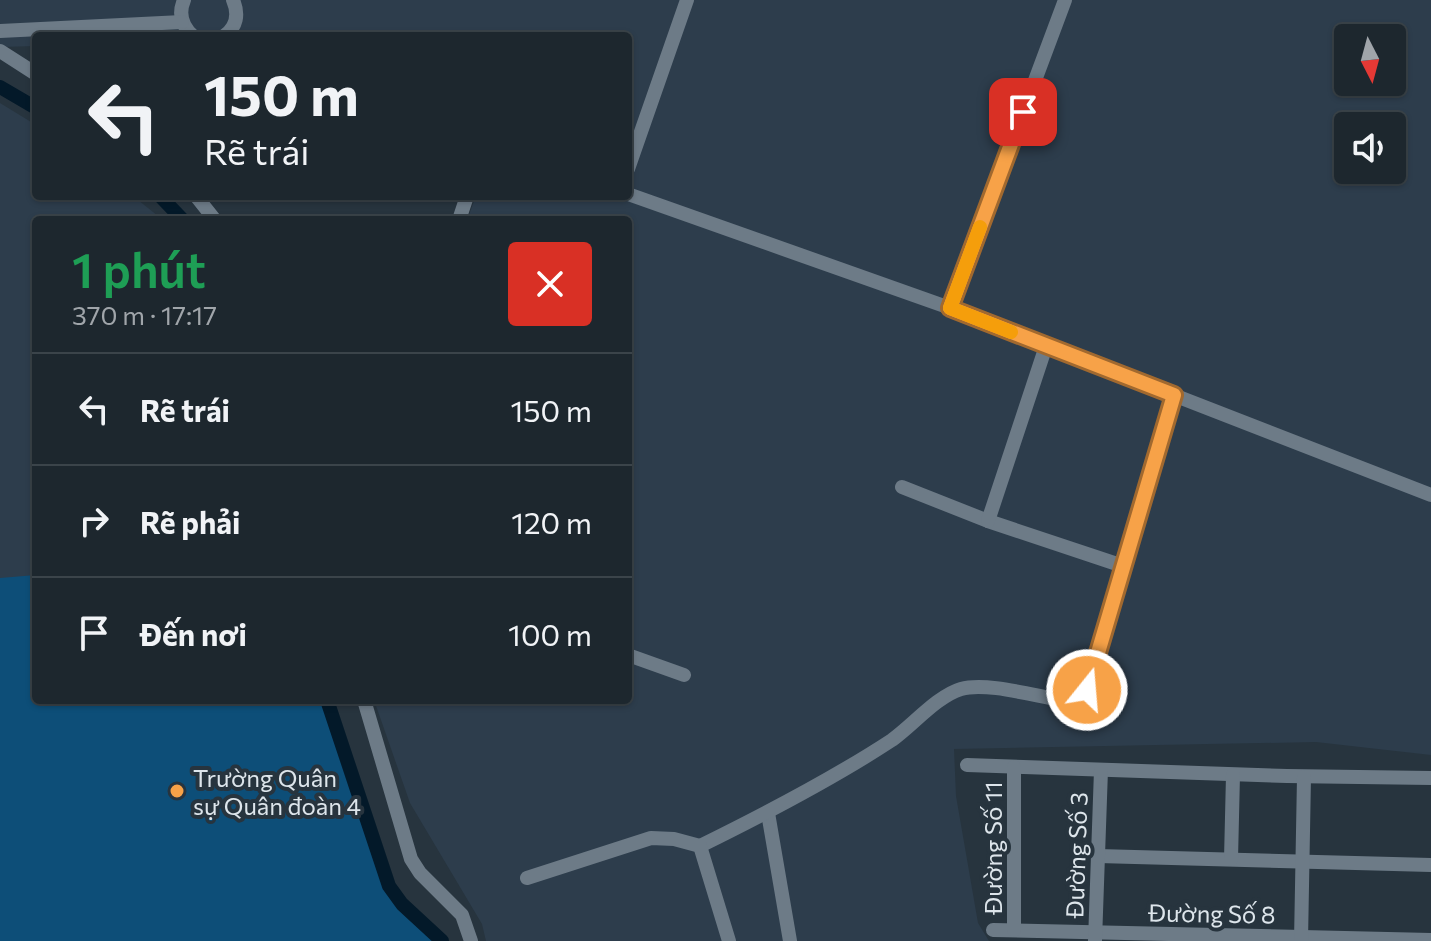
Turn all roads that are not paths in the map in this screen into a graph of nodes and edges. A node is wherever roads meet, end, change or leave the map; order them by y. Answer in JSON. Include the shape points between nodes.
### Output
{"nodes":[{"id":1,"x":184,"y":0,"type":"edge"},
{"id":2,"x":687,"y":0,"type":"edge"},
{"id":3,"x":1065,"y":0,"type":"edge"},
{"id":4,"x":237,"y":4,"type":"edge"},
{"id":5,"x":182,"y":22,"type":"junction"},
{"id":6,"x":0,"y":31,"type":"edge"},
{"id":7,"x":190,"y":32,"type":"edge"},
{"id":8,"x":230,"y":32,"type":"edge"},
{"id":9,"x":0,"y":51,"type":"edge"},
{"id":10,"x":32,"y":71,"type":"edge"},
{"id":11,"x":632,"y":158,"type":"edge"},
{"id":12,"x":632,"y":195,"type":"edge"},
{"id":13,"x":199,"y":200,"type":"edge"},
{"id":14,"x":212,"y":216,"type":"edge"},
{"id":15,"x":950,"y":308,"type":"junction"},
{"id":16,"x":1046,"y":346,"type":"junction"},
{"id":17,"x":1174,"y":395,"type":"junction"},
{"id":18,"x":902,"y":487,"type":"dead end"},
{"id":19,"x":1431,"y":495,"type":"edge"},
{"id":20,"x":988,"y":521,"type":"junction"},
{"id":21,"x":1123,"y":566,"type":"junction"},
{"id":22,"x":632,"y":656,"type":"edge"},
{"id":23,"x":684,"y":675,"type":"dead end"},
{"id":24,"x":365,"y":704,"type":"edge"},
{"id":25,"x":967,"y":765,"type":"dead end"},
{"id":26,"x":1014,"y":767,"type":"junction"},
{"id":27,"x":1101,"y":770,"type":"junction"},
{"id":28,"x":1233,"y":775,"type":"junction"},
{"id":29,"x":1304,"y":777,"type":"junction"},
{"id":30,"x":1431,"y":778,"type":"edge"},
{"id":31,"x":768,"y":813,"type":"junction"},
{"id":32,"x":700,"y":846,"type":"junction"},
{"id":33,"x":1098,"y":856,"type":"junction"},
{"id":34,"x":1231,"y":859,"type":"junction"},
{"id":35,"x":1303,"y":861,"type":"junction"},
{"id":36,"x":1431,"y":865,"type":"edge"},
{"id":37,"x":527,"y":878,"type":"dead end"},
{"id":38,"x":993,"y":930,"type":"dead end"},
{"id":39,"x":1014,"y":930,"type":"junction"},
{"id":40,"x":1095,"y":936,"type":"edge"},
{"id":41,"x":1301,"y":939,"type":"edge"},
{"id":42,"x":1431,"y":940,"type":"edge"},
{"id":43,"x":471,"y":941,"type":"edge"},
{"id":44,"x":729,"y":941,"type":"edge"},
{"id":45,"x":790,"y":941,"type":"edge"}],
"edges":[{"from":1,"to":5,"type":"street"},
{"from":2,"to":11,"type":"street"},
{"from":3,"to":15,"type":"street"},
{"from":4,"to":8,"type":"street"},
{"from":5,"to":6,"type":"street"},
{"from":5,"to":7,"type":"street"},
{"from":9,"to":10,"type":"street"},
{"from":12,"to":15,"type":"street"},
{"from":13,"to":14,"type":"street"},
{"from":15,"to":16,"type":"street"},
{"from":16,"to":17,"type":"street"},
{"from":16,"to":20,"type":"street"},
{"from":17,"to":19,"type":"street"},
{"from":17,"to":21,"type":"street"},
{"from":18,"to":20,"type":"street"},
{"from":20,"to":21,"type":"street"},
{"from":21,"to":31,"type":"street","via":[[1083,699],[961,689],[893,739]]},
{"from":22,"to":23,"type":"street"},
{"from":24,"to":43,"type":"street","via":[[411,859],[462,915]]},
{"from":25,"to":26,"type":"street"},
{"from":26,"to":27,"type":"street"},
{"from":26,"to":39,"type":"street","name":"Đường Số 11"},
{"from":27,"to":28,"type":"street"},
{"from":27,"to":33,"type":"street","name":"Đường Số 3"},
{"from":28,"to":29,"type":"street"},
{"from":28,"to":34,"type":"street"},
{"from":29,"to":30,"type":"street"},
{"from":29,"to":35,"type":"street"},
{"from":31,"to":32,"type":"street"},
{"from":31,"to":45,"type":"street"},
{"from":32,"to":37,"type":"street","via":[[651,838]]},
{"from":32,"to":44,"type":"street"},
{"from":33,"to":34,"type":"street"},
{"from":33,"to":40,"type":"street","name":"Đường Số 3"},
{"from":34,"to":35,"type":"street"},
{"from":35,"to":36,"type":"street"},
{"from":35,"to":41,"type":"street"},
{"from":38,"to":39,"type":"street","name":"Đường Số 8"},
{"from":39,"to":40,"type":"street","name":"Đường Số 8"},
{"from":40,"to":41,"type":"street","name":"Đường Số 8"},
{"from":41,"to":42,"type":"street","name":"Đường Số 8"}]}
